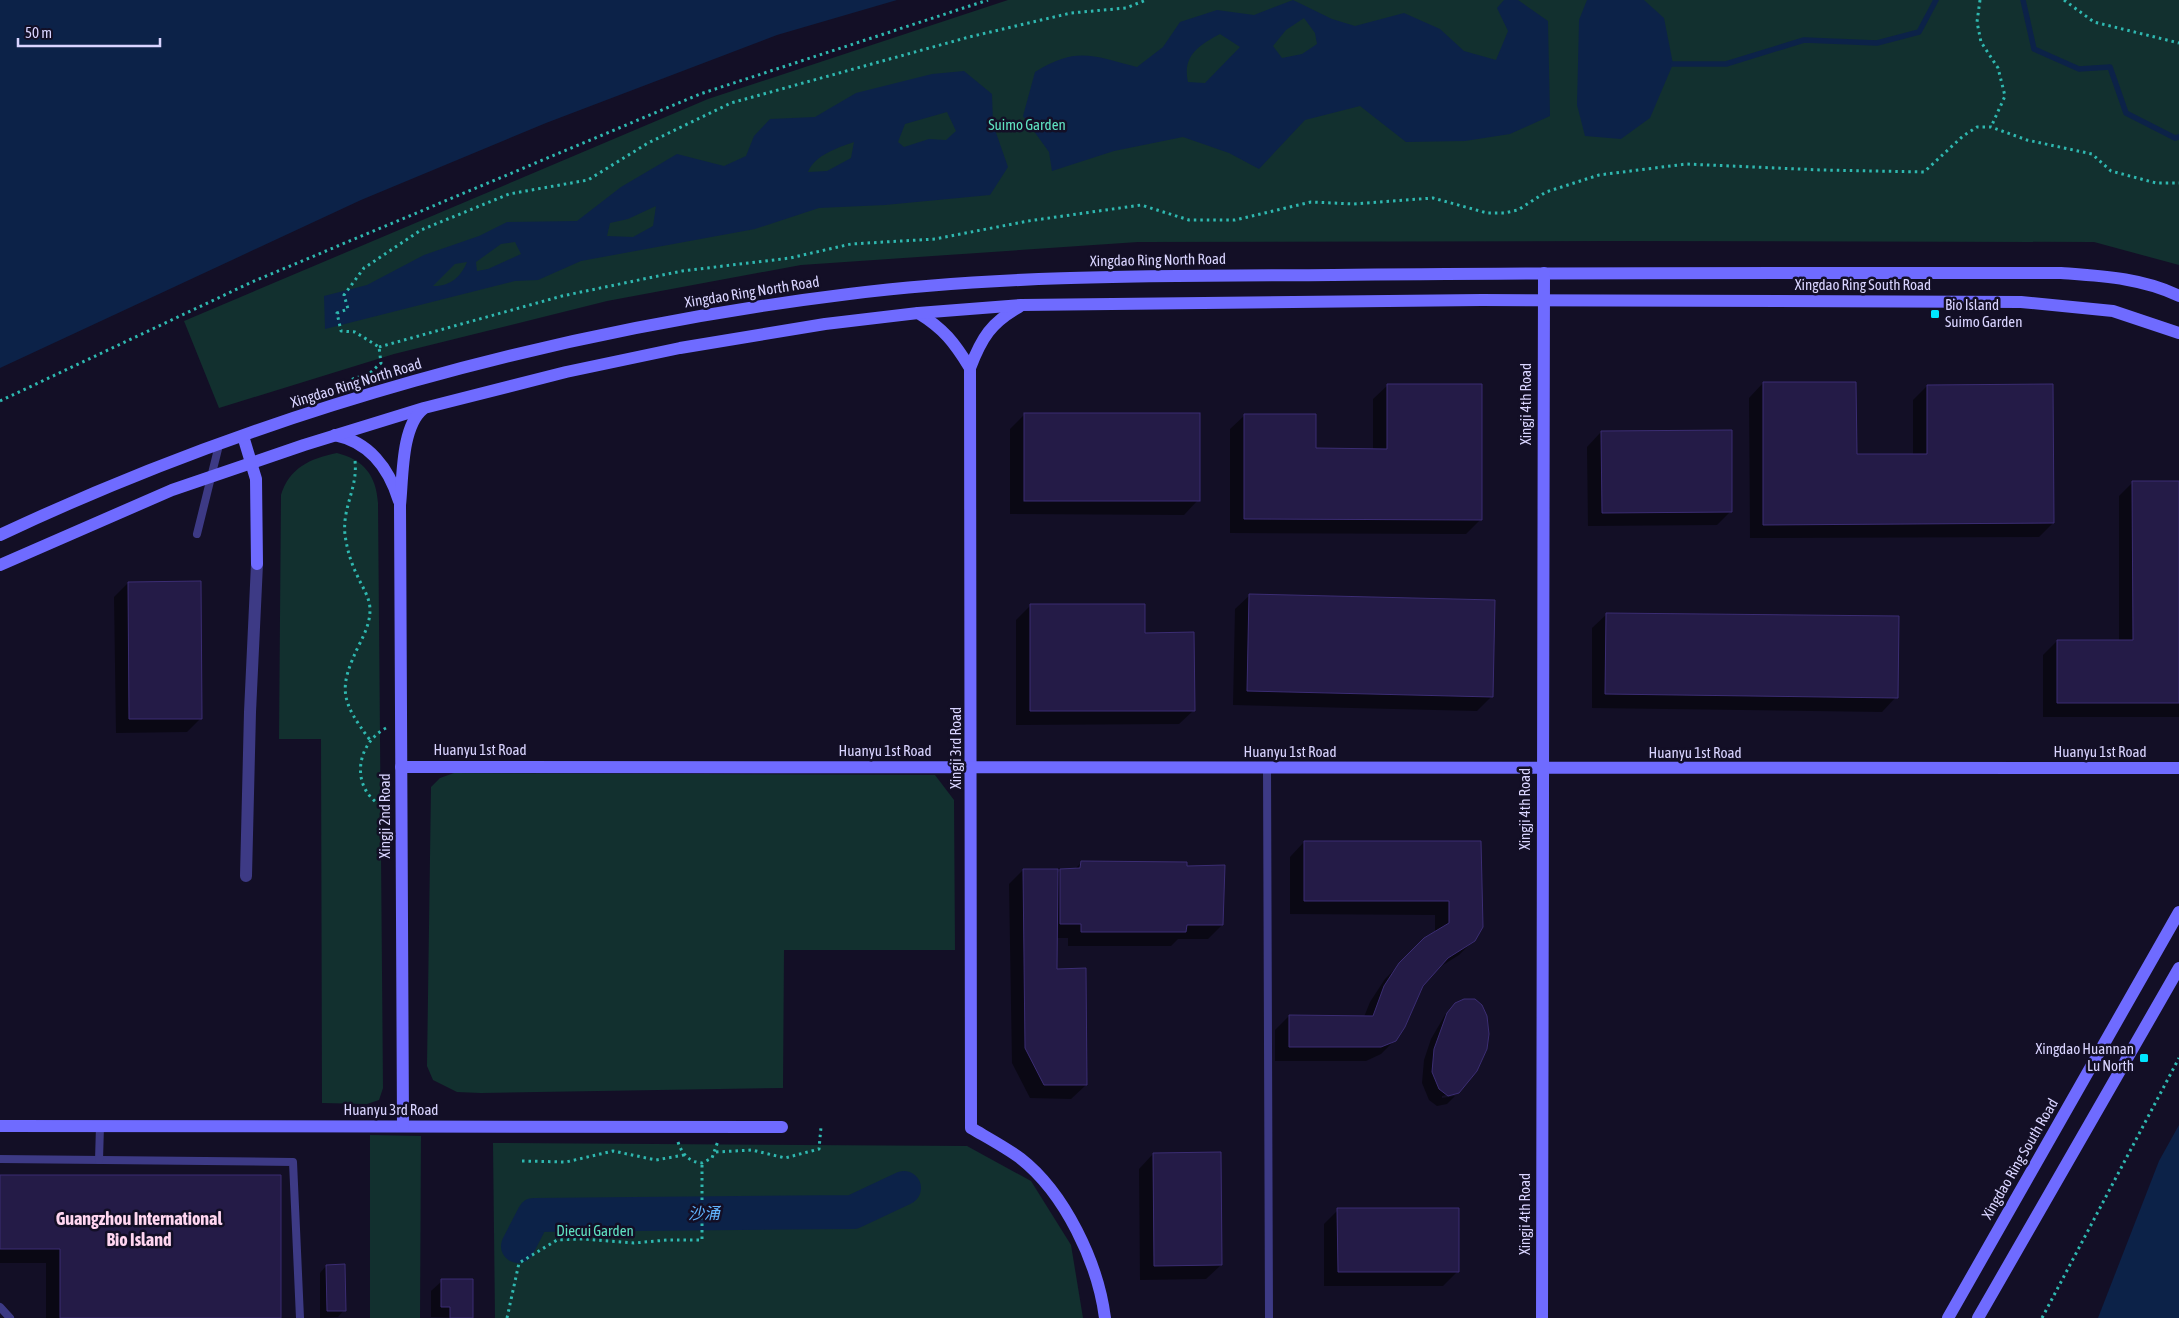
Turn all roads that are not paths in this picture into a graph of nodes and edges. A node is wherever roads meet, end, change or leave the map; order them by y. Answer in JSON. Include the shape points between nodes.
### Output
{"nodes":[{"id":1,"x":1544,"y":273,"type":"junction"},
{"id":2,"x":2179,"y":296,"type":"edge"},
{"id":3,"x":1543,"y":300,"type":"junction"},
{"id":4,"x":1021,"y":305,"type":"junction"},
{"id":5,"x":918,"y":313,"type":"junction"},
{"id":6,"x":2179,"y":333,"type":"edge"},
{"id":7,"x":970,"y":368,"type":"junction"},
{"id":8,"x":424,"y":408,"type":"junction"},
{"id":9,"x":244,"y":436,"type":"junction"},
{"id":10,"x":335,"y":436,"type":"junction"},
{"id":11,"x":219,"y":445,"type":"junction"},
{"id":12,"x":252,"y":463,"type":"junction"},
{"id":13,"x":211,"y":477,"type":"junction"},
{"id":14,"x":400,"y":505,"type":"junction"},
{"id":15,"x":197,"y":534,"type":"dead end"},
{"id":16,"x":0,"y":535,"type":"edge"},
{"id":17,"x":0,"y":565,"type":"edge"},
{"id":18,"x":401,"y":767,"type":"junction"},
{"id":19,"x":972,"y":768,"type":"junction"},
{"id":20,"x":1267,"y":768,"type":"junction"},
{"id":21,"x":2179,"y":768,"type":"edge"},
{"id":22,"x":1542,"y":769,"type":"junction"},
{"id":23,"x":246,"y":876,"type":"dead end"},
{"id":24,"x":2179,"y":912,"type":"edge"},
{"id":25,"x":2179,"y":968,"type":"edge"},
{"id":26,"x":0,"y":1126,"type":"edge"},
{"id":27,"x":100,"y":1126,"type":"junction"},
{"id":28,"x":403,"y":1126,"type":"junction"},
{"id":29,"x":782,"y":1127,"type":"dead end"},
{"id":30,"x":0,"y":1159,"type":"edge"},
{"id":31,"x":99,"y":1160,"type":"junction"},
{"id":32,"x":0,"y":1307,"type":"edge"},
{"id":33,"x":10,"y":1318,"type":"edge"},
{"id":34,"x":300,"y":1318,"type":"edge"},
{"id":35,"x":1105,"y":1318,"type":"edge"},
{"id":36,"x":1269,"y":1318,"type":"edge"},
{"id":37,"x":1542,"y":1318,"type":"edge"},
{"id":38,"x":1948,"y":1318,"type":"edge"},
{"id":39,"x":1978,"y":1318,"type":"edge"}],
"edges":[{"from":1,"to":2,"type":"street","name":"Xingdao Ring South Road","via":[[2061,273],[2143,283]]},
{"from":1,"to":3,"type":"street","name":"Xingji 4th Road"},
{"from":1,"to":9,"type":"street","name":"Xingdao Ring North Road","via":[[1101,277],[977,282],[849,294],[651,324],[484,362],[355,397]]},
{"from":3,"to":4,"type":"street"},
{"from":3,"to":6,"type":"street","name":"Xingdao Ring South Road","via":[[2021,302],[2113,311]]},
{"from":3,"to":22,"type":"street","name":"Xingji 4th Road"},
{"from":4,"to":5,"type":"street"},
{"from":4,"to":7,"type":"street","name":"Xingji 3rd Road","via":[[991,327]]},
{"from":5,"to":7,"type":"street","via":[[939,326],[953,340]]},
{"from":5,"to":8,"type":"street","via":[[825,324],[680,348],[566,372]]},
{"from":7,"to":19,"type":"street","name":"Xingji 3rd Road"},
{"from":8,"to":10,"type":"street"},
{"from":8,"to":14,"type":"street","name":"Xingji 2nd Road","via":[[410,426]]},
{"from":9,"to":11,"type":"street","name":"Xingdao Ring North Road"},
{"from":9,"to":12,"type":"street"},
{"from":10,"to":12,"type":"street"},
{"from":10,"to":14,"type":"street","name":"Xingji 2nd Road","via":[[350,439],[378,460],[390,476]]},
{"from":11,"to":13,"type":"lane"},
{"from":11,"to":16,"type":"street","name":"Xingdao Ring North Road"},
{"from":12,"to":13,"type":"street"},
{"from":12,"to":23,"type":"street","via":[[257,489],[258,564]]},
{"from":13,"to":15,"type":"lane"},
{"from":13,"to":17,"type":"street","via":[[172,490]]},
{"from":14,"to":18,"type":"street","name":"Xingji 2nd Road"},
{"from":18,"to":19,"type":"street","name":"Huanyu 1st Road"},
{"from":18,"to":28,"type":"street","name":"Xingji 2nd Road"},
{"from":19,"to":20,"type":"street","name":"Huanyu 1st Road"},
{"from":19,"to":35,"type":"street","name":"Xingji 3rd Road","via":[[971,1128],[1021,1159],[1047,1185],[1068,1214],[1090,1263]]},
{"from":20,"to":22,"type":"street","name":"Huanyu 1st Road"},
{"from":20,"to":36,"type":"lane"},
{"from":21,"to":22,"type":"street","name":"Huanyu 1st Road"},
{"from":22,"to":37,"type":"street","name":"Xingji 4th Road"},
{"from":24,"to":38,"type":"street","name":"Xingdao Ring South Road"},
{"from":25,"to":39,"type":"street"},
{"from":26,"to":27,"type":"street","name":"Huanyu 3rd Road"},
{"from":27,"to":28,"type":"street","name":"Huanyu 3rd Road"},
{"from":27,"to":31,"type":"lane"},
{"from":28,"to":29,"type":"street","name":"Huanyu 3rd Road"},
{"from":30,"to":31,"type":"lane"},
{"from":31,"to":34,"type":"lane","via":[[293,1162]]},
{"from":32,"to":33,"type":"lane"}]}
